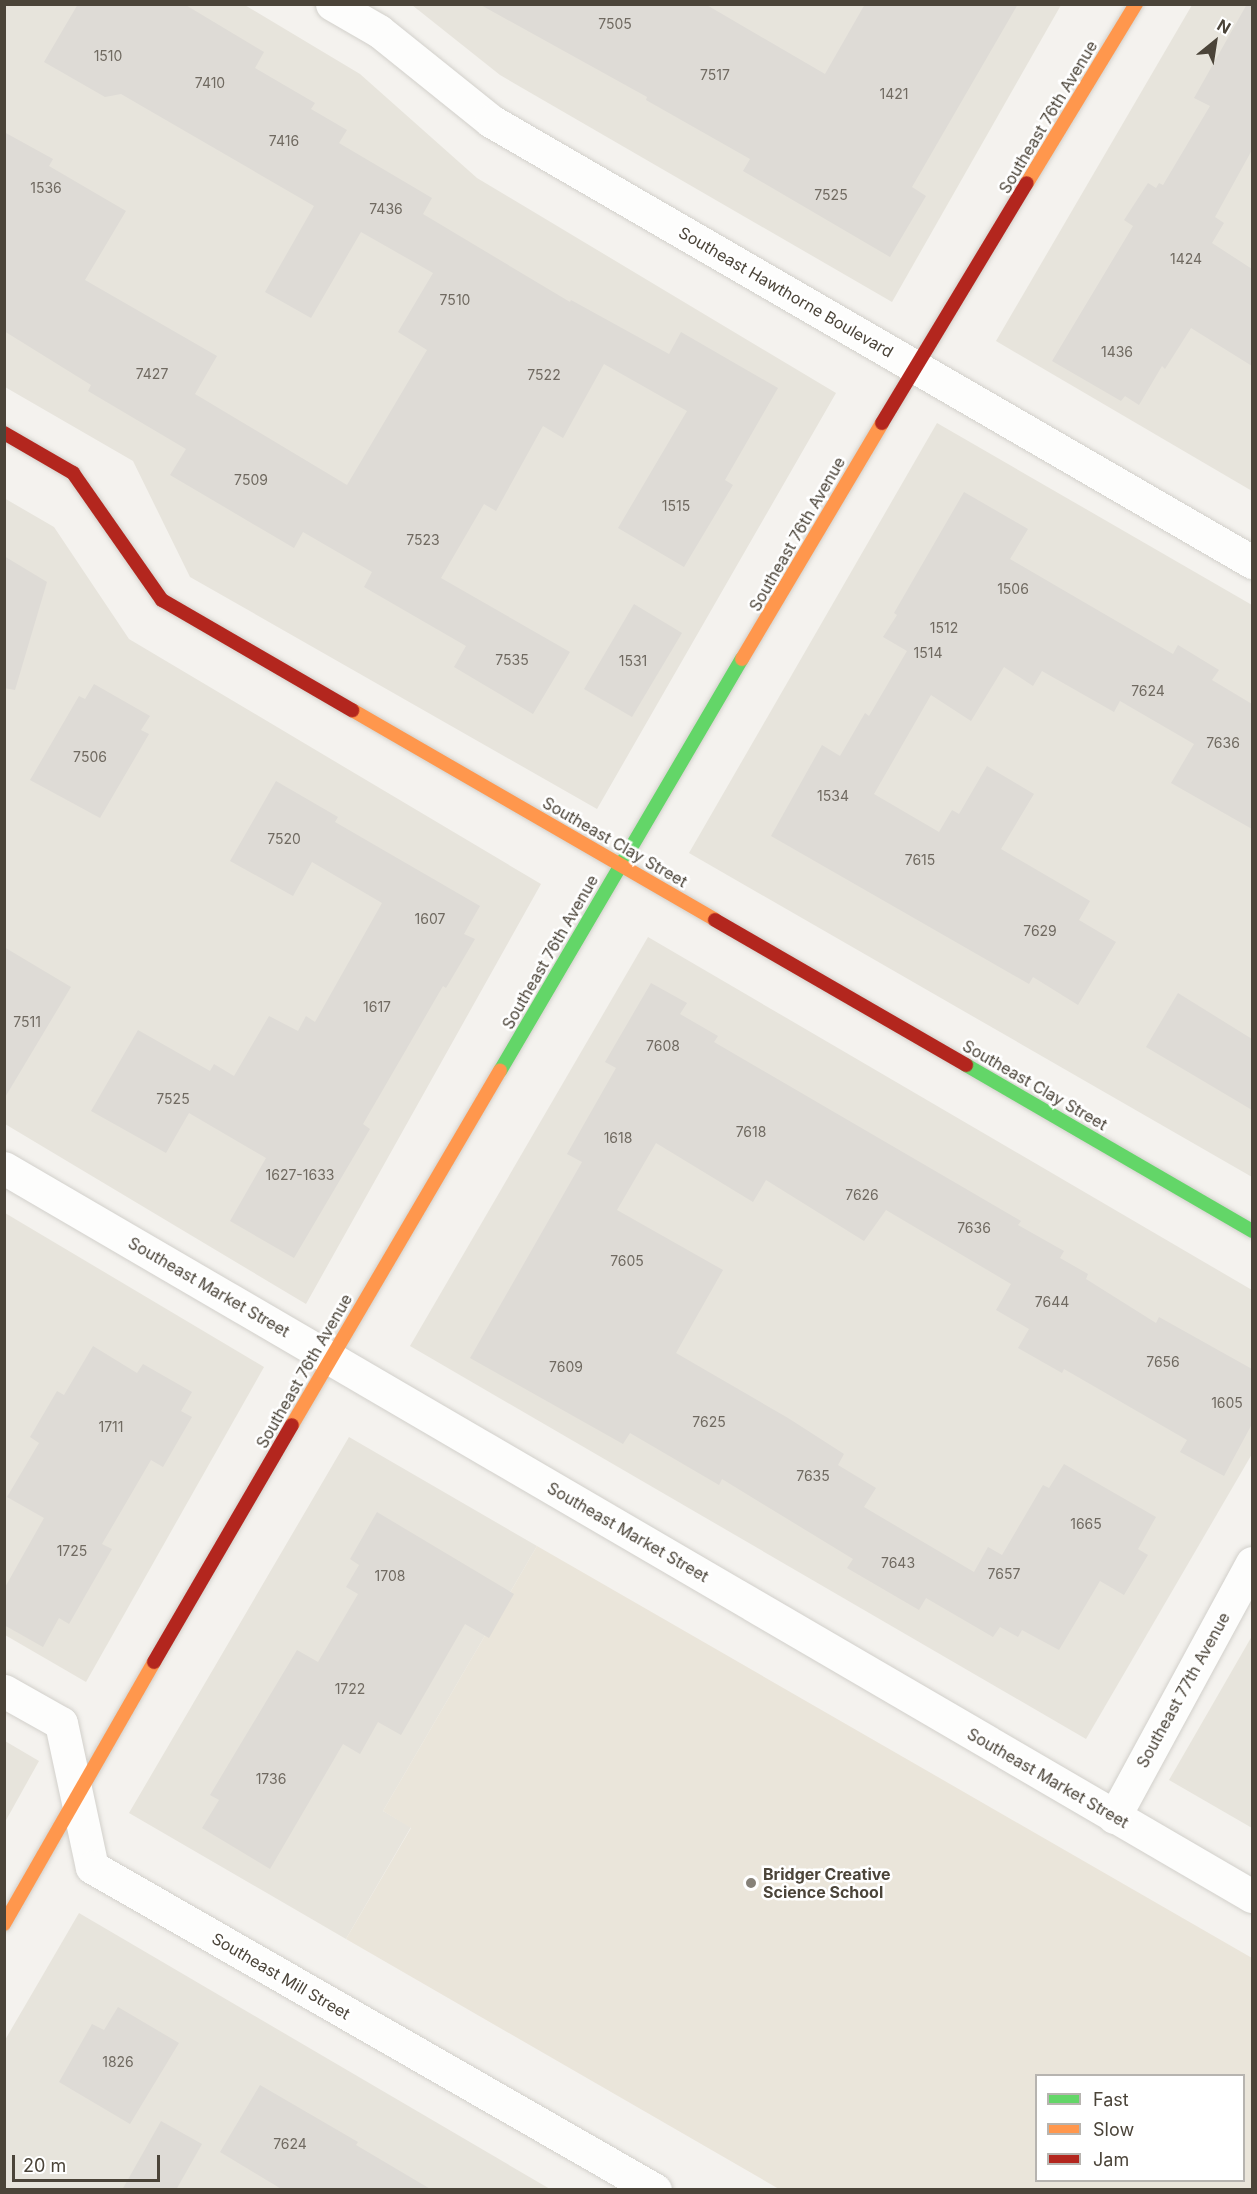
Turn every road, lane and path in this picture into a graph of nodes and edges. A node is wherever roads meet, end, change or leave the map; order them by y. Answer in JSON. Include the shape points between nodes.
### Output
{"nodes":[{"id":1,"x":332,"y":4,"type":"edge"},
{"id":2,"x":1136,"y":4,"type":"edge"},
{"id":3,"x":915,"y":367,"type":"junction"},
{"id":4,"x":4,"y":433,"type":"edge"},
{"id":5,"x":1252,"y":562,"type":"edge"},
{"id":6,"x":621,"y":864,"type":"junction"},
{"id":7,"x":4,"y":1168,"type":"edge"},
{"id":8,"x":1252,"y":1231,"type":"edge"},
{"id":9,"x":331,"y":1359,"type":"junction"},
{"id":10,"x":1252,"y":1563,"type":"edge"},
{"id":11,"x":4,"y":1691,"type":"edge"},
{"id":12,"x":75,"y":1796,"type":"junction"},
{"id":13,"x":1114,"y":1816,"type":"junction"},
{"id":14,"x":1252,"y":1896,"type":"edge"},
{"id":15,"x":4,"y":1924,"type":"edge"},
{"id":16,"x":655,"y":2190,"type":"edge"}],
"edges":[{"from":1,"to":3,"type":"street","name":"Southeast Hawthorne Boulevard","via":[[379,32],[491,121]]},
{"from":2,"to":3,"type":"street","name":"Southeast 76th Avenue"},
{"from":3,"to":5,"type":"street","name":"Southeast Hawthorne Boulevard"},
{"from":3,"to":6,"type":"street","name":"Southeast 76th Avenue"},
{"from":4,"to":6,"type":"street","name":"Southeast Clay Street","via":[[73,473],[162,600]]},
{"from":6,"to":8,"type":"street","name":"Southeast Clay Street"},
{"from":6,"to":9,"type":"street","name":"Southeast 76th Avenue"},
{"from":7,"to":9,"type":"street","name":"Southeast Market Street"},
{"from":9,"to":12,"type":"street","name":"Southeast 76th Avenue"},
{"from":9,"to":13,"type":"street","name":"Southeast Market Street"},
{"from":10,"to":13,"type":"street","name":"Southeast 77th Avenue"},
{"from":11,"to":12,"type":"street","name":"Southeast Mill Street","via":[[60,1723]]},
{"from":12,"to":15,"type":"street","name":"Southeast 76th Avenue"},
{"from":12,"to":16,"type":"street","name":"Southeast Mill Street","via":[[93,1868]]},
{"from":13,"to":14,"type":"street","name":"Southeast Market Street"}]}
